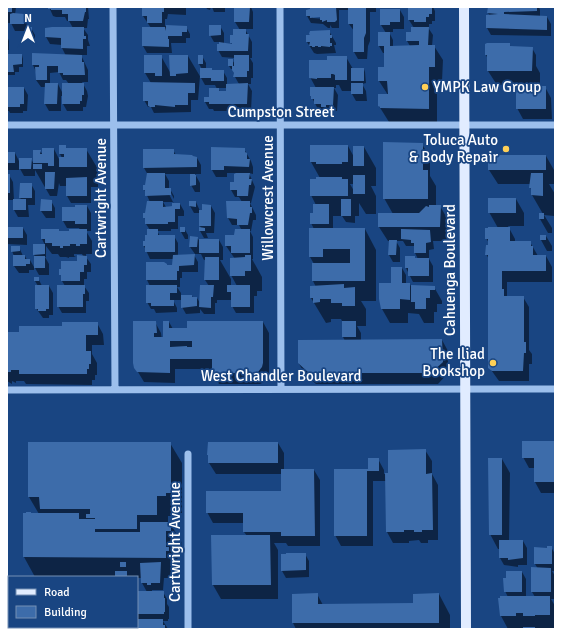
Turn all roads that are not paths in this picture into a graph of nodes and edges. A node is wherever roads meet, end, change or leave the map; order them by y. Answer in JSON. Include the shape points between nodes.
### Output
{"nodes":[{"id":1,"x":114,"y":7,"type":"edge"},
{"id":2,"x":280,"y":7,"type":"edge"},
{"id":3,"x":464,"y":7,"type":"edge"},
{"id":4,"x":7,"y":125,"type":"edge"},
{"id":5,"x":114,"y":125,"type":"junction"},
{"id":6,"x":280,"y":125,"type":"junction"},
{"id":7,"x":465,"y":125,"type":"junction"},
{"id":8,"x":555,"y":125,"type":"edge"},
{"id":9,"x":115,"y":389,"type":"junction"},
{"id":10,"x":281,"y":389,"type":"junction"},
{"id":11,"x":466,"y":389,"type":"junction"},
{"id":12,"x":554,"y":389,"type":"edge"},
{"id":13,"x":7,"y":390,"type":"edge"},
{"id":14,"x":188,"y":454,"type":"dead end"},
{"id":15,"x":188,"y":629,"type":"edge"},
{"id":16,"x":466,"y":629,"type":"edge"}],
"edges":[{"from":1,"to":5,"type":"street","name":"Cartwright Avenue"},
{"from":2,"to":6,"type":"street","name":"Willowcrest Avenue"},
{"from":3,"to":7,"type":"main road","name":"Cahuenga Boulevard"},
{"from":4,"to":5,"type":"street","name":"Cumpston Street"},
{"from":5,"to":6,"type":"street","name":"Cumpston Street"},
{"from":5,"to":9,"type":"street","name":"Cartwright Avenue"},
{"from":6,"to":7,"type":"street","name":"Cumpston Street"},
{"from":6,"to":10,"type":"street","name":"Willowcrest Avenue"},
{"from":7,"to":8,"type":"street","name":"Cumpston Street"},
{"from":7,"to":11,"type":"main road","name":"Cahuenga Boulevard"},
{"from":9,"to":10,"type":"street","name":"West Chandler Boulevard"},
{"from":9,"to":13,"type":"street","name":"West Chandler Boulevard"},
{"from":10,"to":11,"type":"street","name":"West Chandler Boulevard"},
{"from":11,"to":12,"type":"street","name":"West Chandler Boulevard"},
{"from":11,"to":16,"type":"main road","name":"Cahuenga Boulevard"},
{"from":14,"to":15,"type":"street","name":"Cartwright Avenue"}]}
